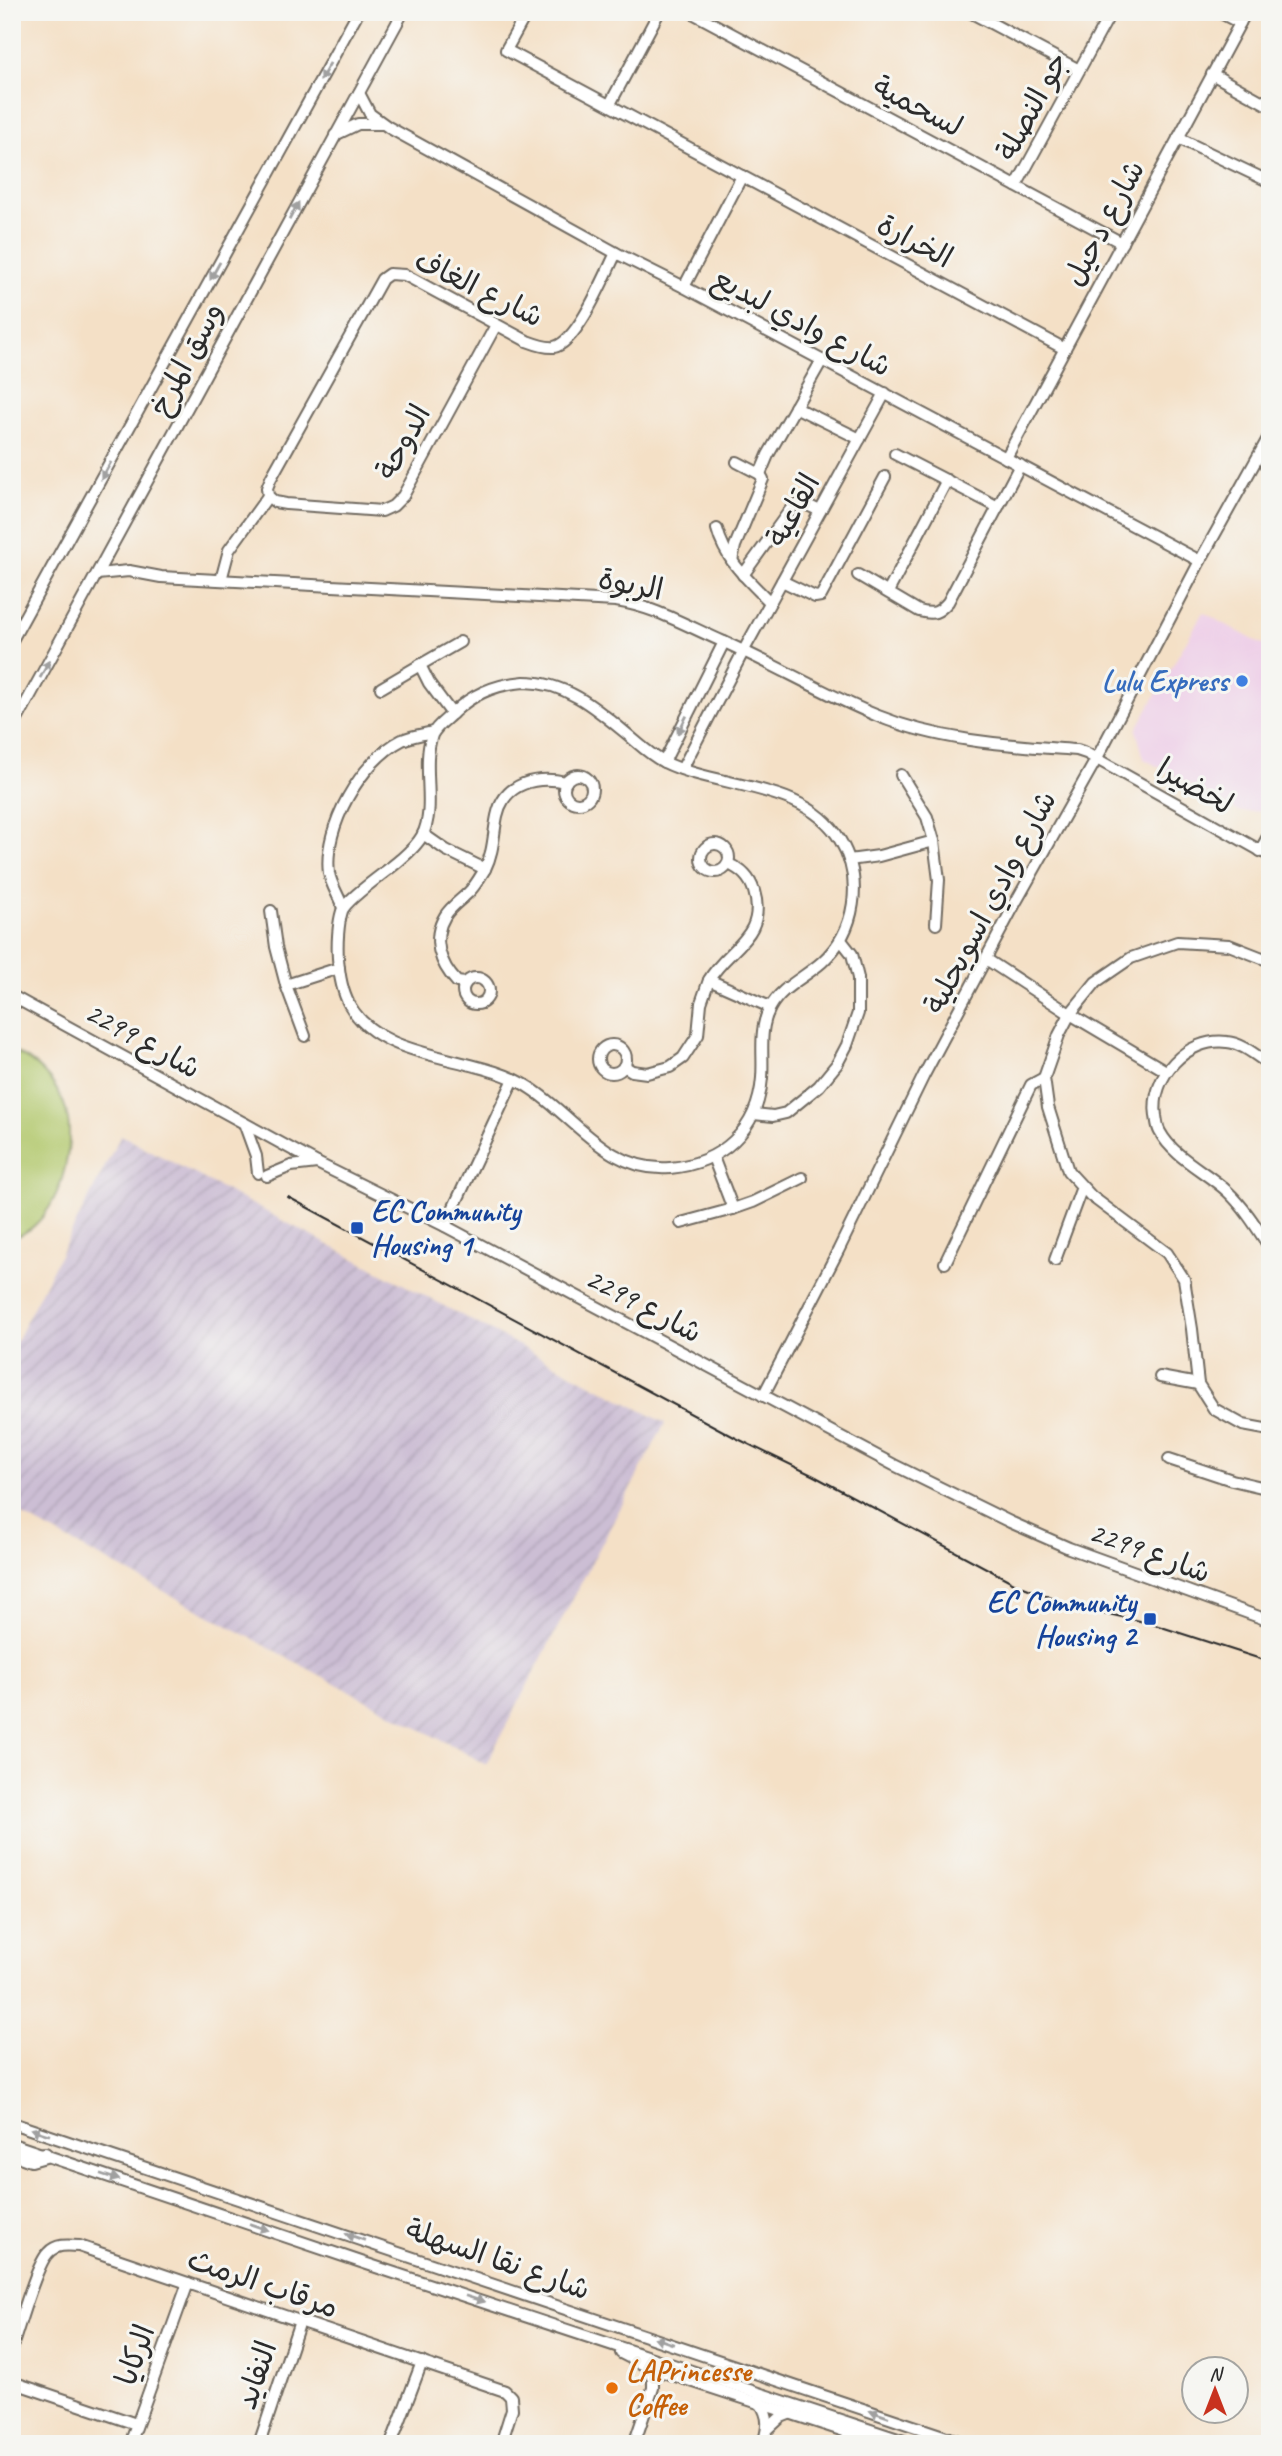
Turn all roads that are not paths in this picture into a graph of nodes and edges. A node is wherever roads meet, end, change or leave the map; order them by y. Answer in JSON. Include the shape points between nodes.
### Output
{"nodes":[{"id":1,"x":358,"y":12,"type":"edge"},
{"id":2,"x":402,"y":12,"type":"edge"},
{"id":3,"x":527,"y":12,"type":"edge"},
{"id":4,"x":659,"y":12,"type":"edge"},
{"id":5,"x":691,"y":12,"type":"edge"},
{"id":6,"x":970,"y":12,"type":"edge"},
{"id":7,"x":1111,"y":12,"type":"edge"},
{"id":8,"x":1219,"y":12,"type":"edge"},
{"id":9,"x":1246,"y":12,"type":"edge"},
{"id":10,"x":1240,"y":23,"type":"junction"},
{"id":11,"x":1079,"y":70,"type":"junction"},
{"id":12,"x":1212,"y":74,"type":"junction"},
{"id":13,"x":359,"y":93,"type":"junction"},
{"id":14,"x":610,"y":104,"type":"junction"},
{"id":15,"x":1270,"y":106,"type":"edge"},
{"id":16,"x":383,"y":124,"type":"junction"},
{"id":17,"x":335,"y":135,"type":"junction"},
{"id":18,"x":1178,"y":138,"type":"junction"},
{"id":19,"x":742,"y":176,"type":"junction"},
{"id":20,"x":1270,"y":182,"type":"edge"},
{"id":21,"x":1016,"y":186,"type":"junction"},
{"id":22,"x":1122,"y":243,"type":"junction"},
{"id":23,"x":616,"y":253,"type":"junction"},
{"id":24,"x":684,"y":287,"type":"junction"},
{"id":25,"x":496,"y":324,"type":"junction"},
{"id":26,"x":1065,"y":349,"type":"junction"},
{"id":27,"x":822,"y":360,"type":"junction"},
{"id":28,"x":885,"y":393,"type":"junction"},
{"id":29,"x":795,"y":407,"type":"junction"},
{"id":30,"x":1270,"y":436,"type":"edge"},
{"id":31,"x":860,"y":439,"type":"junction"},
{"id":32,"x":895,"y":454,"type":"dead end"},
{"id":33,"x":1006,"y":458,"type":"junction"},
{"id":34,"x":737,"y":462,"type":"dead end"},
{"id":35,"x":1020,"y":465,"type":"junction"},
{"id":36,"x":760,"y":474,"type":"junction"},
{"id":37,"x":885,"y":477,"type":"dead end"},
{"id":38,"x":947,"y":480,"type":"junction"},
{"id":39,"x":268,"y":492,"type":"junction"},
{"id":40,"x":998,"y":507,"type":"junction"},
{"id":41,"x":820,"y":510,"type":"junction"},
{"id":42,"x":717,"y":529,"type":"dead end"},
{"id":43,"x":111,"y":549,"type":"junction"},
{"id":44,"x":732,"y":561,"type":"junction"},
{"id":45,"x":1200,"y":561,"type":"junction"},
{"id":46,"x":129,"y":570,"type":"junction"},
{"id":47,"x":97,"y":574,"type":"junction"},
{"id":48,"x":743,"y":575,"type":"junction"},
{"id":49,"x":858,"y":575,"type":"dead end"},
{"id":50,"x":221,"y":580,"type":"junction"},
{"id":51,"x":782,"y":580,"type":"junction"},
{"id":52,"x":888,"y":592,"type":"junction"},
{"id":53,"x":770,"y":602,"type":"junction"},
{"id":54,"x":12,"y":640,"type":"edge"},
{"id":55,"x":460,"y":642,"type":"dead end"},
{"id":56,"x":724,"y":642,"type":"junction"},
{"id":57,"x":744,"y":650,"type":"junction"},
{"id":58,"x":420,"y":665,"type":"junction"},
{"id":59,"x":705,"y":680,"type":"junction"},
{"id":60,"x":381,"y":688,"type":"dead end"},
{"id":61,"x":723,"y":691,"type":"junction"},
{"id":62,"x":452,"y":714,"type":"junction"},
{"id":63,"x":12,"y":729,"type":"edge"},
{"id":64,"x":433,"y":732,"type":"junction"},
{"id":65,"x":1097,"y":758,"type":"junction"},
{"id":66,"x":664,"y":762,"type":"junction"},
{"id":67,"x":682,"y":769,"type":"junction"},
{"id":68,"x":901,"y":775,"type":"dead end"},
{"id":69,"x":566,"y":782,"type":"dead end"},
{"id":70,"x":1270,"y":833,"type":"edge"},
{"id":71,"x":422,"y":834,"type":"junction"},
{"id":72,"x":934,"y":841,"type":"junction"},
{"id":73,"x":1265,"y":853,"type":"edge"},
{"id":74,"x":849,"y":860,"type":"junction"},
{"id":75,"x":728,"y":864,"type":"dead end"},
{"id":76,"x":485,"y":869,"type":"junction"},
{"id":77,"x":343,"y":908,"type":"junction"},
{"id":78,"x":271,"y":911,"type":"dead end"},
{"id":79,"x":936,"y":924,"type":"dead end"},
{"id":80,"x":841,"y":940,"type":"junction"},
{"id":81,"x":986,"y":959,"type":"junction"},
{"id":82,"x":1270,"y":961,"type":"edge"},
{"id":83,"x":339,"y":968,"type":"junction"},
{"id":84,"x":709,"y":980,"type":"junction"},
{"id":85,"x":465,"y":983,"type":"dead end"},
{"id":86,"x":286,"y":985,"type":"junction"},
{"id":87,"x":12,"y":996,"type":"edge"},
{"id":88,"x":770,"y":1007,"type":"junction"},
{"id":89,"x":1070,"y":1014,"type":"junction"},
{"id":90,"x":306,"y":1036,"type":"dead end"},
{"id":91,"x":1270,"y":1065,"type":"edge"},
{"id":92,"x":624,"y":1066,"type":"dead end"},
{"id":93,"x":1166,"y":1071,"type":"junction"},
{"id":94,"x":1044,"y":1078,"type":"junction"},
{"id":95,"x":514,"y":1079,"type":"junction"},
{"id":96,"x":754,"y":1114,"type":"junction"},
{"id":97,"x":244,"y":1123,"type":"junction"},
{"id":98,"x":713,"y":1157,"type":"junction"},
{"id":99,"x":317,"y":1163,"type":"junction"},
{"id":100,"x":802,"y":1178,"type":"dead end"},
{"id":101,"x":1082,"y":1187,"type":"junction"},
{"id":102,"x":733,"y":1209,"type":"junction"},
{"id":103,"x":681,"y":1223,"type":"dead end"},
{"id":104,"x":445,"y":1226,"type":"junction"},
{"id":105,"x":1270,"y":1248,"type":"edge"},
{"id":106,"x":1055,"y":1260,"type":"dead end"},
{"id":107,"x":945,"y":1263,"type":"dead end"},
{"id":108,"x":1160,"y":1377,"type":"dead end"},
{"id":109,"x":1198,"y":1384,"type":"junction"},
{"id":110,"x":762,"y":1396,"type":"junction"},
{"id":111,"x":1270,"y":1430,"type":"edge"},
{"id":112,"x":1169,"y":1459,"type":"dead end"},
{"id":113,"x":1270,"y":1489,"type":"edge"},
{"id":114,"x":1270,"y":1621,"type":"edge"},
{"id":115,"x":12,"y":2123,"type":"edge"},
{"id":116,"x":12,"y":2144,"type":"edge"},
{"id":117,"x":12,"y":2152,"type":"edge"},
{"id":118,"x":45,"y":2155,"type":"junction"},
{"id":119,"x":188,"y":2283,"type":"junction"},
{"id":120,"x":300,"y":2321,"type":"junction"},
{"id":121,"x":611,"y":2344,"type":"junction"},
{"id":122,"x":12,"y":2347,"type":"edge"},
{"id":123,"x":422,"y":2362,"type":"junction"},
{"id":124,"x":648,"y":2367,"type":"junction"},
{"id":125,"x":674,"y":2374,"type":"junction"},
{"id":126,"x":12,"y":2382,"type":"edge"},
{"id":127,"x":653,"y":2388,"type":"junction"},
{"id":128,"x":760,"y":2403,"type":"junction"},
{"id":129,"x":792,"y":2413,"type":"junction"},
{"id":130,"x":136,"y":2424,"type":"junction"},
{"id":131,"x":768,"y":2429,"type":"junction"},
{"id":132,"x":130,"y":2444,"type":"edge"},
{"id":133,"x":259,"y":2444,"type":"edge"},
{"id":134,"x":391,"y":2444,"type":"edge"},
{"id":135,"x":501,"y":2444,"type":"edge"},
{"id":136,"x":634,"y":2444,"type":"edge"},
{"id":137,"x":763,"y":2444,"type":"edge"},
{"id":138,"x":884,"y":2444,"type":"edge"},
{"id":139,"x":913,"y":2444,"type":"edge"},
{"id":140,"x":967,"y":2444,"type":"edge"}],
"edges":[{"from":1,"to":54,"type":"street","name":"وسق المرخ","one_way":true},
{"from":2,"to":13,"type":"street","name":"وسق المرخ"},
{"from":3,"to":14,"type":"street","name":"الخرارة","via":[[506,50]]},
{"from":4,"to":14,"type":"street"},
{"from":5,"to":21,"type":"street","name":"لسحمية"},
{"from":6,"to":11,"type":"street"},
{"from":7,"to":11,"type":"street","name":"جو النصلة"},
{"from":8,"to":10,"type":"street"},
{"from":9,"to":10,"type":"street","name":"شارع دحيل"},
{"from":10,"to":12,"type":"street","name":"شارع دحيل"},
{"from":11,"to":21,"type":"street","name":"جو النصلة"},
{"from":12,"to":15,"type":"street"},
{"from":12,"to":18,"type":"street","name":"شارع دحيل"},
{"from":13,"to":16,"type":"street","name":"شارع وادي لبديع","via":[[370,114]]},
{"from":13,"to":17,"type":"street","name":"وسق المرخ"},
{"from":14,"to":19,"type":"street","name":"الخرارة"},
{"from":16,"to":17,"type":"street","via":[[358,124]]},
{"from":16,"to":23,"type":"street","name":"شارع وادي لبديع"},
{"from":43,"to":17,"type":"street","name":"وسق المرخ","one_way":true},
{"from":18,"to":20,"type":"street"},
{"from":18,"to":22,"type":"street","name":"شارع دحيل"},
{"from":19,"to":24,"type":"street"},
{"from":19,"to":26,"type":"street","name":"الخرارة"},
{"from":21,"to":22,"type":"street","name":"لسحمية"},
{"from":22,"to":26,"type":"street","name":"شارع دحيل"},
{"from":23,"to":24,"type":"street","name":"شارع وادي لبديع"},
{"from":23,"to":25,"type":"street","name":"شارع الغاف","via":[[584,316],[563,343],[538,345]]},
{"from":24,"to":27,"type":"street","name":"شارع وادي لبديع"},
{"from":25,"to":39,"type":"street","name":"الدوحة","via":[[403,496],[393,506],[382,511],[286,505],[275,502]]},
{"from":25,"to":39,"type":"street","name":"شارع الغاف","via":[[405,275],[389,274],[382,279],[284,454]]},
{"from":26,"to":33,"type":"street","name":"شارع دحيل"},
{"from":27,"to":28,"type":"street","name":"شارع وادي لبديع"},
{"from":27,"to":29,"type":"street"},
{"from":28,"to":31,"type":"street","name":"القاعية"},
{"from":28,"to":33,"type":"street","name":"شارع وادي لبديع"},
{"from":29,"to":31,"type":"street"},
{"from":29,"to":36,"type":"street"},
{"from":30,"to":45,"type":"street","name":"شارع وادي اسويحلية"},
{"from":31,"to":41,"type":"street","name":"القاعية"},
{"from":32,"to":38,"type":"street"},
{"from":33,"to":35,"type":"street","name":"شارع وادي لبديع"},
{"from":34,"to":36,"type":"street"},
{"from":35,"to":40,"type":"street"},
{"from":35,"to":45,"type":"street","name":"شارع وادي لبديع"},
{"from":36,"to":44,"type":"street","via":[[763,482],[734,546]]},
{"from":37,"to":51,"type":"street","via":[[823,594],[815,597]]},
{"from":38,"to":40,"type":"street"},
{"from":38,"to":52,"type":"street"},
{"from":39,"to":50,"type":"street","via":[[229,550]]},
{"from":40,"to":52,"type":"street","via":[[938,613],[919,611]]},
{"from":41,"to":48,"type":"street","via":[[803,503],[793,506]]},
{"from":41,"to":51,"type":"street","name":"القاعية"},
{"from":42,"to":44,"type":"street"},
{"from":43,"to":46,"type":"street"},
{"from":43,"to":47,"type":"street","name":"وسق المرخ"},
{"from":44,"to":48,"type":"street"},
{"from":45,"to":65,"type":"street","name":"شارع وادي اسويحلية"},
{"from":46,"to":47,"type":"street","name":"الربوة"},
{"from":46,"to":50,"type":"street","name":"الربوة","via":[[161,577]]},
{"from":63,"to":47,"type":"street","name":"وسق المرخ","one_way":true},
{"from":48,"to":53,"type":"street"},
{"from":49,"to":52,"type":"street"},
{"from":50,"to":56,"type":"street","name":"الربوة","via":[[616,601],[664,613]]},
{"from":51,"to":53,"type":"street","name":"القاعية"},
{"from":53,"to":57,"type":"street","name":"القاعية"},
{"from":55,"to":58,"type":"street"},
{"from":56,"to":57,"type":"street","name":"الربوة"},
{"from":56,"to":59,"type":"street"},
{"from":57,"to":61,"type":"street","name":"القاعية"},
{"from":57,"to":65,"type":"street","name":"الربوة","via":[[909,728],[990,744],[1077,750]]},
{"from":58,"to":60,"type":"street"},
{"from":58,"to":62,"type":"street"},
{"from":59,"to":61,"type":"street","via":[[713,691]]},
{"from":59,"to":66,"type":"street","one_way":true},
{"from":61,"to":67,"type":"street","name":"القاعية"},
{"from":62,"to":64,"type":"street"},
{"from":62,"to":66,"type":"street","via":[[485,690],[512,682],[539,682],[583,699]]},
{"from":64,"to":71,"type":"street"},
{"from":64,"to":77,"type":"street","via":[[403,739],[389,748],[361,775],[339,814],[329,873]]},
{"from":65,"to":73,"type":"street","name":"لخضيرا"},
{"from":65,"to":81,"type":"street","name":"شارع وادي اسويحلية"},
{"from":66,"to":67,"type":"street"},
{"from":67,"to":74,"type":"street","via":[[808,808],[828,823]]},
{"from":68,"to":72,"type":"street","via":[[923,810]]},
{"from":69,"to":76,"type":"street","via":[[534,779],[505,797]]},
{"from":70,"to":73,"type":"street"},
{"from":71,"to":76,"type":"street"},
{"from":71,"to":77,"type":"street","via":[[403,857]]},
{"from":72,"to":74,"type":"street"},
{"from":72,"to":79,"type":"street","via":[[939,880]]},
{"from":74,"to":80,"type":"street","via":[[854,897]]},
{"from":75,"to":84,"type":"street","via":[[749,880],[757,917],[749,935]]},
{"from":76,"to":85,"type":"street","via":[[445,915],[439,932],[442,964],[457,982]]},
{"from":77,"to":83,"type":"street"},
{"from":78,"to":86,"type":"street"},
{"from":80,"to":88,"type":"street"},
{"from":80,"to":96,"type":"street","via":[[856,961],[858,978],[858,1013],[847,1045],[819,1086],[786,1112]]},
{"from":81,"to":89,"type":"street"},
{"from":81,"to":110,"type":"street","name":"شارع وادي اسويحلية"},
{"from":82,"to":89,"type":"street","via":[[1229,946],[1177,942],[1131,958],[1096,982]]},
{"from":83,"to":86,"type":"street"},
{"from":83,"to":95,"type":"street","via":[[349,1004],[373,1031],[398,1044]]},
{"from":84,"to":88,"type":"street"},
{"from":84,"to":92,"type":"street","via":[[698,1035],[690,1051],[670,1068],[647,1073]]},
{"from":86,"to":90,"type":"street"},
{"from":87,"to":97,"type":"street","name":"شارع 2299"},
{"from":88,"to":96,"type":"street","via":[[762,1030],[762,1082]]},
{"from":89,"to":93,"type":"street"},
{"from":89,"to":94,"type":"street"},
{"from":91,"to":93,"type":"street","via":[[1230,1042],[1206,1042]]},
{"from":93,"to":105,"type":"street","via":[[1154,1104],[1158,1130],[1175,1150],[1229,1192]]},
{"from":94,"to":101,"type":"street","via":[[1058,1145],[1068,1171]]},
{"from":94,"to":107,"type":"street","via":[[1031,1085]]},
{"from":95,"to":98,"type":"street","via":[[623,1160],[666,1168]]},
{"from":95,"to":104,"type":"street"},
{"from":96,"to":98,"type":"street","via":[[735,1139]]},
{"from":97,"to":99,"type":"street","name":"شارع 2299"},
{"from":97,"to":99,"type":"street","via":[[263,1174]]},
{"from":98,"to":102,"type":"street"},
{"from":99,"to":104,"type":"street","name":"شارع 2299"},
{"from":100,"to":102,"type":"street"},
{"from":101,"to":106,"type":"street"},
{"from":101,"to":109,"type":"street","via":[[1167,1253],[1184,1279]]},
{"from":102,"to":103,"type":"street"},
{"from":104,"to":110,"type":"street","name":"شارع 2299"},
{"from":108,"to":109,"type":"street"},
{"from":109,"to":111,"type":"street","via":[[1214,1409],[1242,1425]]},
{"from":110,"to":114,"type":"street","name":"شارع 2299","via":[[1010,1522]]},
{"from":112,"to":113,"type":"street"},
{"from":140,"to":115,"type":"street","name":"شارع نقا السهلة","one_way":true},
{"from":116,"to":118,"type":"street","name":"شارع نقا السهلة"},
{"from":117,"to":118,"type":"main road","via":[[31,2159]]},
{"from":118,"to":121,"type":"street","name":"شارع نقا السهلة","one_way":true},
{"from":119,"to":120,"type":"street","name":"مرقاب الرمث"},
{"from":119,"to":122,"type":"street","name":"مرقاب الرمث","via":[[64,2245],[41,2261]]},
{"from":119,"to":130,"type":"street","name":"الركايا"},
{"from":120,"to":123,"type":"street","name":"مرقاب الرمث"},
{"from":120,"to":133,"type":"street","name":"النفايد"},
{"from":121,"to":124,"type":"street"},
{"from":121,"to":139,"type":"street","name":"شارع نقا السهلة"},
{"from":123,"to":134,"type":"street"},
{"from":123,"to":135,"type":"street","name":"مرقاب الرمث","via":[[511,2397]]},
{"from":124,"to":125,"type":"street"},
{"from":124,"to":127,"type":"street"},
{"from":125,"to":127,"type":"street"},
{"from":125,"to":128,"type":"street"},
{"from":126,"to":130,"type":"street"},
{"from":127,"to":136,"type":"street"},
{"from":128,"to":129,"type":"street"},
{"from":128,"to":131,"type":"street"},
{"from":129,"to":131,"type":"street"},
{"from":129,"to":138,"type":"street"},
{"from":130,"to":132,"type":"street","name":"الركايا"},
{"from":131,"to":137,"type":"street"}]}
